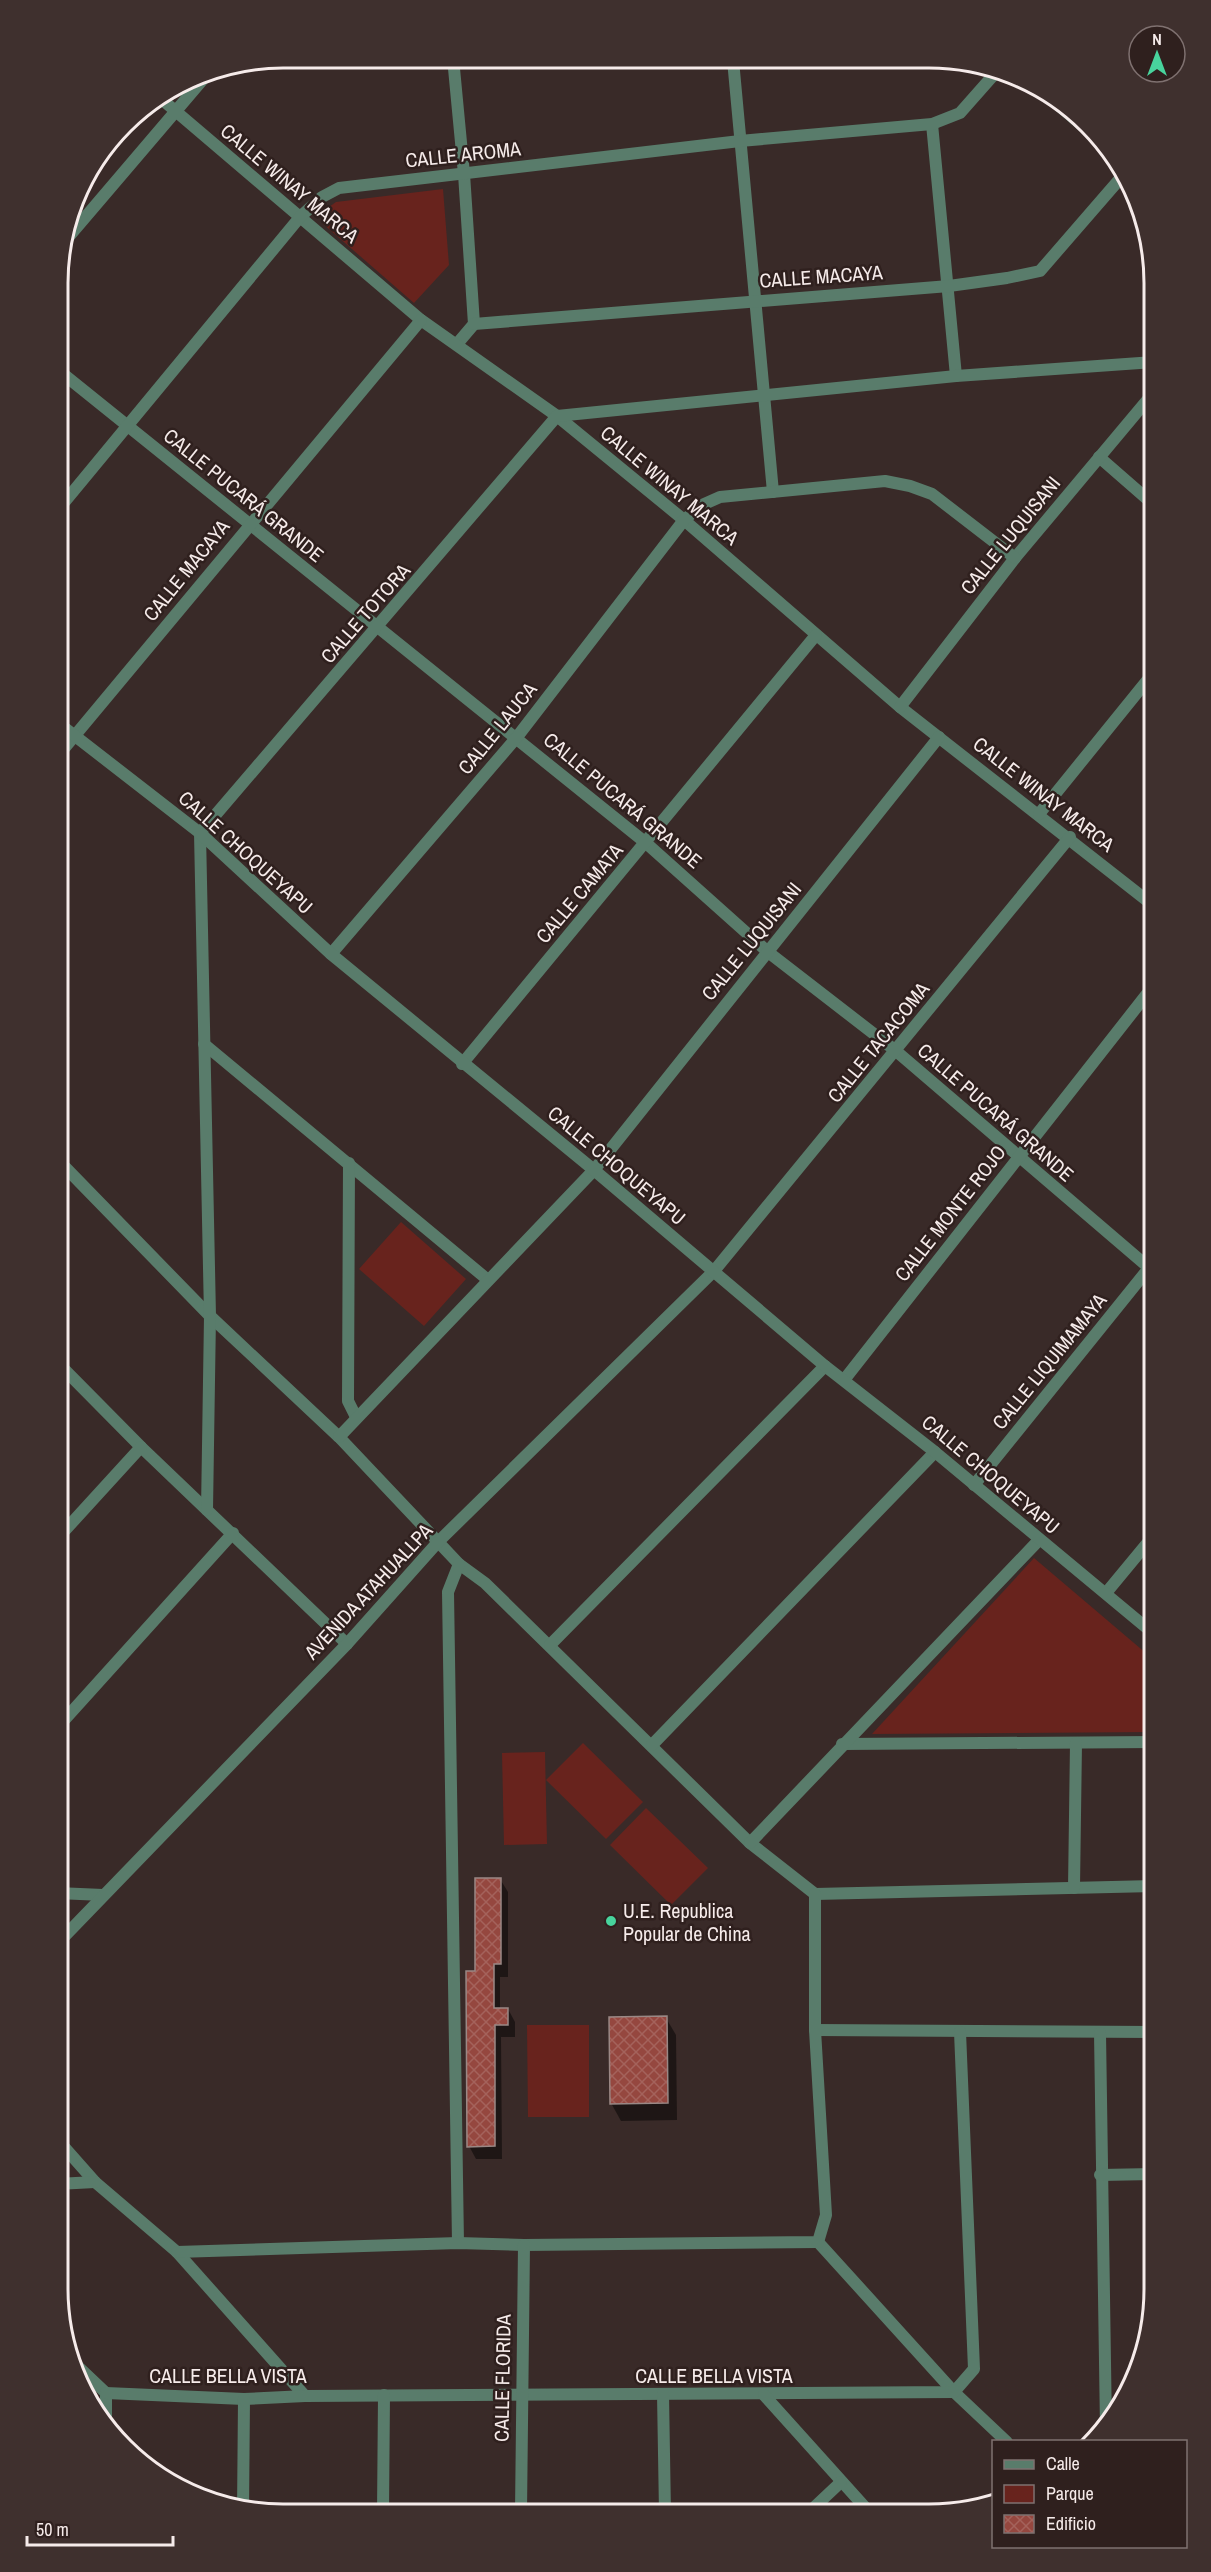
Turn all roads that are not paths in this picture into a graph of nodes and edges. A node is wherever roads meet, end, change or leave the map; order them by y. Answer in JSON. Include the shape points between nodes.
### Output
{"nodes":[{"id":1,"x":454,"y":68,"type":"edge"},
{"id":2,"x":734,"y":68,"type":"edge"},
{"id":3,"x":992,"y":77,"type":"edge"},
{"id":4,"x":198,"y":85,"type":"edge"},
{"id":5,"x":165,"y":103,"type":"edge"},
{"id":6,"x":174,"y":111,"type":"junction"},
{"id":7,"x":932,"y":124,"type":"junction"},
{"id":8,"x":740,"y":141,"type":"junction"},
{"id":9,"x":464,"y":174,"type":"junction"},
{"id":10,"x":1118,"y":181,"type":"edge"},
{"id":11,"x":300,"y":217,"type":"junction"},
{"id":12,"x":74,"y":230,"type":"edge"},
{"id":13,"x":949,"y":286,"type":"junction"},
{"id":14,"x":757,"y":300,"type":"junction"},
{"id":15,"x":421,"y":320,"type":"junction"},
{"id":16,"x":474,"y":324,"type":"junction"},
{"id":17,"x":457,"y":344,"type":"junction"},
{"id":18,"x":1144,"y":363,"type":"edge"},
{"id":19,"x":956,"y":376,"type":"junction"},
{"id":20,"x":68,"y":378,"type":"edge"},
{"id":21,"x":765,"y":396,"type":"junction"},
{"id":22,"x":1144,"y":404,"type":"edge"},
{"id":23,"x":557,"y":416,"type":"junction"},
{"id":24,"x":128,"y":425,"type":"junction"},
{"id":25,"x":1099,"y":457,"type":"junction"},
{"id":26,"x":773,"y":492,"type":"junction"},
{"id":27,"x":1144,"y":496,"type":"edge"},
{"id":28,"x":68,"y":498,"type":"edge"},
{"id":29,"x":684,"y":520,"type":"junction"},
{"id":30,"x":249,"y":524,"type":"junction"},
{"id":31,"x":1015,"y":558,"type":"junction"},
{"id":32,"x":378,"y":628,"type":"junction"},
{"id":33,"x":816,"y":635,"type":"junction"},
{"id":34,"x":1144,"y":684,"type":"edge"},
{"id":35,"x":900,"y":707,"type":"junction"},
{"id":36,"x":68,"y":731,"type":"edge"},
{"id":37,"x":75,"y":736,"type":"junction"},
{"id":38,"x":517,"y":737,"type":"junction"},
{"id":39,"x":939,"y":737,"type":"junction"},
{"id":40,"x":68,"y":744,"type":"edge"},
{"id":41,"x":1039,"y":814,"type":"junction"},
{"id":42,"x":200,"y":833,"type":"junction"},
{"id":43,"x":1070,"y":837,"type":"junction"},
{"id":44,"x":646,"y":843,"type":"junction"},
{"id":45,"x":1144,"y":898,"type":"edge"},
{"id":46,"x":768,"y":952,"type":"junction"},
{"id":47,"x":331,"y":954,"type":"junction"},
{"id":48,"x":1144,"y":998,"type":"edge"},
{"id":49,"x":204,"y":1044,"type":"junction"},
{"id":50,"x":896,"y":1052,"type":"junction"},
{"id":51,"x":462,"y":1064,"type":"junction"},
{"id":52,"x":1018,"y":1157,"type":"junction"},
{"id":53,"x":349,"y":1163,"type":"junction"},
{"id":54,"x":594,"y":1170,"type":"junction"},
{"id":55,"x":68,"y":1172,"type":"edge"},
{"id":56,"x":1144,"y":1260,"type":"edge"},
{"id":57,"x":714,"y":1271,"type":"junction"},
{"id":58,"x":1144,"y":1277,"type":"edge"},
{"id":59,"x":488,"y":1280,"type":"junction"},
{"id":60,"x":210,"y":1316,"type":"junction"},
{"id":61,"x":825,"y":1366,"type":"junction"},
{"id":62,"x":68,"y":1373,"type":"edge"},
{"id":63,"x":844,"y":1380,"type":"junction"},
{"id":64,"x":356,"y":1417,"type":"junction"},
{"id":65,"x":339,"y":1437,"type":"junction"},
{"id":66,"x":141,"y":1447,"type":"junction"},
{"id":67,"x":934,"y":1452,"type":"junction"},
{"id":68,"x":974,"y":1485,"type":"junction"},
{"id":69,"x":207,"y":1510,"type":"junction"},
{"id":70,"x":68,"y":1527,"type":"edge"},
{"id":71,"x":233,"y":1533,"type":"junction"},
{"id":72,"x":1039,"y":1540,"type":"junction"},
{"id":73,"x":438,"y":1542,"type":"junction"},
{"id":74,"x":1144,"y":1547,"type":"edge"},
{"id":75,"x":459,"y":1564,"type":"junction"},
{"id":76,"x":1106,"y":1593,"type":"junction"},
{"id":77,"x":1144,"y":1625,"type":"edge"},
{"id":78,"x":347,"y":1644,"type":"junction"},
{"id":79,"x":550,"y":1645,"type":"junction"},
{"id":80,"x":68,"y":1716,"type":"edge"},
{"id":81,"x":1144,"y":1742,"type":"edge"},
{"id":82,"x":1076,"y":1743,"type":"junction"},
{"id":83,"x":842,"y":1744,"type":"junction"},
{"id":84,"x":652,"y":1745,"type":"junction"},
{"id":85,"x":750,"y":1843,"type":"junction"},
{"id":86,"x":1144,"y":1886,"type":"edge"},
{"id":87,"x":1074,"y":1888,"type":"junction"},
{"id":88,"x":68,"y":1893,"type":"edge"},
{"id":89,"x":815,"y":1894,"type":"junction"},
{"id":90,"x":103,"y":1895,"type":"junction"},
{"id":91,"x":68,"y":1932,"type":"edge"},
{"id":92,"x":815,"y":2030,"type":"junction"},
{"id":93,"x":960,"y":2032,"type":"junction"},
{"id":94,"x":1144,"y":2032,"type":"edge"},
{"id":95,"x":1100,"y":2033,"type":"junction"},
{"id":96,"x":68,"y":2151,"type":"edge"},
{"id":97,"x":1144,"y":2174,"type":"edge"},
{"id":98,"x":1100,"y":2175,"type":"junction"},
{"id":99,"x":95,"y":2182,"type":"junction"},
{"id":100,"x":68,"y":2183,"type":"edge"},
{"id":101,"x":818,"y":2242,"type":"junction"},
{"id":102,"x":458,"y":2243,"type":"junction"},
{"id":103,"x":524,"y":2245,"type":"junction"},
{"id":104,"x":177,"y":2252,"type":"junction"},
{"id":105,"x":84,"y":2372,"type":"edge"},
{"id":106,"x":954,"y":2392,"type":"junction"},
{"id":107,"x":106,"y":2393,"type":"junction"},
{"id":108,"x":521,"y":2394,"type":"junction"},
{"id":109,"x":663,"y":2394,"type":"junction"},
{"id":110,"x":384,"y":2395,"type":"junction"},
{"id":111,"x":764,"y":2395,"type":"junction"},
{"id":112,"x":305,"y":2396,"type":"junction"},
{"id":113,"x":244,"y":2398,"type":"junction"},
{"id":114,"x":1106,"y":2411,"type":"edge"},
{"id":115,"x":106,"y":2412,"type":"edge"},
{"id":116,"x":1005,"y":2440,"type":"edge"},
{"id":117,"x":841,"y":2482,"type":"junction"},
{"id":118,"x":243,"y":2500,"type":"edge"},
{"id":119,"x":383,"y":2504,"type":"edge"},
{"id":120,"x":521,"y":2504,"type":"edge"},
{"id":121,"x":665,"y":2504,"type":"edge"},
{"id":122,"x":818,"y":2504,"type":"edge"},
{"id":123,"x":862,"y":2504,"type":"edge"}],
"edges":[{"from":1,"to":9,"type":"street"},
{"from":2,"to":8,"type":"street"},
{"from":3,"to":7,"type":"street","name":"CALLE AROMA","via":[[960,113]]},
{"from":4,"to":6,"type":"street"},
{"from":5,"to":6,"type":"street","name":"CALLE WINAY MARCA"},
{"from":6,"to":11,"type":"street","name":"CALLE WINAY MARCA"},
{"from":6,"to":12,"type":"street"},
{"from":7,"to":8,"type":"street","name":"CALLE AROMA"},
{"from":7,"to":13,"type":"street"},
{"from":8,"to":9,"type":"street","name":"CALLE AROMA"},
{"from":8,"to":14,"type":"street"},
{"from":9,"to":11,"type":"street","name":"CALLE AROMA","via":[[339,188],[322,196]]},
{"from":9,"to":16,"type":"street"},
{"from":10,"to":13,"type":"street","name":"CALLE MACAYA","via":[[1040,271]]},
{"from":11,"to":15,"type":"street","name":"CALLE WINAY MARCA"},
{"from":11,"to":24,"type":"street","name":"CALLE AROMA"},
{"from":13,"to":14,"type":"street","name":"CALLE MACAYA"},
{"from":13,"to":19,"type":"street"},
{"from":14,"to":16,"type":"street","name":"CALLE MACAYA"},
{"from":14,"to":21,"type":"street"},
{"from":15,"to":17,"type":"street","name":"CALLE WINAY MARCA"},
{"from":15,"to":30,"type":"street","name":"CALLE MACAYA"},
{"from":16,"to":17,"type":"street"},
{"from":17,"to":23,"type":"street","name":"CALLE WINAY MARCA"},
{"from":18,"to":19,"type":"street"},
{"from":19,"to":21,"type":"street"},
{"from":20,"to":24,"type":"street","name":"CALLE PUCARÁ GRANDE"},
{"from":21,"to":23,"type":"street"},
{"from":21,"to":26,"type":"street"},
{"from":22,"to":25,"type":"street","name":"CALLE LUQUISANI"},
{"from":23,"to":29,"type":"street","name":"CALLE WINAY MARCA"},
{"from":23,"to":32,"type":"street","name":"CALLE TOTORA"},
{"from":24,"to":28,"type":"street","name":"CALLE AROMA"},
{"from":24,"to":30,"type":"street","name":"CALLE PUCARÁ GRANDE"},
{"from":25,"to":27,"type":"street"},
{"from":25,"to":31,"type":"street","name":"CALLE LUQUISANI"},
{"from":26,"to":29,"type":"street","name":"CALLE LAUCA","via":[[720,497]]},
{"from":26,"to":31,"type":"street","name":"CALLE LAUCA","via":[[885,481],[910,486],[932,494]]},
{"from":29,"to":33,"type":"street","name":"CALLE WINAY MARCA"},
{"from":29,"to":38,"type":"street","name":"CALLE LAUCA"},
{"from":30,"to":32,"type":"street","name":"CALLE PUCARÁ GRANDE"},
{"from":30,"to":37,"type":"street","name":"CALLE MACAYA"},
{"from":31,"to":35,"type":"street","name":"CALLE LUQUISANI"},
{"from":32,"to":38,"type":"street","name":"CALLE PUCARÁ GRANDE"},
{"from":32,"to":42,"type":"street","name":"CALLE TOTORA"},
{"from":33,"to":35,"type":"street","name":"CALLE WINAY MARCA"},
{"from":33,"to":44,"type":"street","name":"CALLE CAMATA"},
{"from":34,"to":41,"type":"street"},
{"from":35,"to":39,"type":"street","name":"CALLE WINAY MARCA"},
{"from":36,"to":37,"type":"street","name":"CALLE CHOQUEYAPU"},
{"from":37,"to":40,"type":"street","name":"CALLE MACAYA"},
{"from":37,"to":42,"type":"street","name":"CALLE CHOQUEYAPU"},
{"from":38,"to":44,"type":"street","name":"CALLE PUCARÁ GRANDE"},
{"from":38,"to":47,"type":"street","name":"CALLE LAUCA"},
{"from":39,"to":41,"type":"street","name":"CALLE WINAY MARCA"},
{"from":39,"to":46,"type":"street","name":"CALLE LUQUISANI"},
{"from":41,"to":43,"type":"street","name":"CALLE WINAY MARCA"},
{"from":42,"to":47,"type":"street","name":"CALLE CHOQUEYAPU"},
{"from":42,"to":49,"type":"street"},
{"from":43,"to":45,"type":"street","name":"CALLE WINAY MARCA"},
{"from":43,"to":50,"type":"street","name":"CALLE TACACOMA"},
{"from":44,"to":46,"type":"street","name":"CALLE PUCARÁ GRANDE"},
{"from":44,"to":51,"type":"street","name":"CALLE CAMATA"},
{"from":46,"to":50,"type":"street","name":"CALLE PUCARÁ GRANDE"},
{"from":46,"to":54,"type":"street","name":"CALLE LUQUISANI"},
{"from":47,"to":51,"type":"street","name":"CALLE CHOQUEYAPU"},
{"from":48,"to":52,"type":"street","name":"CALLE MONTE ROJO"},
{"from":49,"to":53,"type":"street"},
{"from":49,"to":60,"type":"street"},
{"from":50,"to":52,"type":"street","name":"CALLE PUCARÁ GRANDE"},
{"from":50,"to":57,"type":"street","name":"CALLE TACACOMA"},
{"from":51,"to":54,"type":"street","name":"CALLE CHOQUEYAPU"},
{"from":52,"to":56,"type":"street","name":"CALLE PUCARÁ GRANDE"},
{"from":52,"to":63,"type":"street","name":"CALLE MONTE ROJO"},
{"from":53,"to":59,"type":"street"},
{"from":53,"to":64,"type":"street","via":[[348,1401]]},
{"from":54,"to":57,"type":"street","name":"CALLE CHOQUEYAPU"},
{"from":54,"to":59,"type":"street","name":"CALLE LUQUISANI"},
{"from":55,"to":60,"type":"street"},
{"from":57,"to":61,"type":"street","name":"CALLE CHOQUEYAPU"},
{"from":57,"to":73,"type":"street","name":"AVENIDA ATAHUALLPA"},
{"from":58,"to":68,"type":"street","name":"CALLE LIQUIMAMAYA"},
{"from":59,"to":64,"type":"street","name":"CALLE LUQUISANI"},
{"from":60,"to":65,"type":"street"},
{"from":60,"to":69,"type":"street"},
{"from":61,"to":63,"type":"street","name":"CALLE CHOQUEYAPU"},
{"from":61,"to":79,"type":"street"},
{"from":62,"to":66,"type":"street"},
{"from":63,"to":67,"type":"street","name":"CALLE CHOQUEYAPU"},
{"from":64,"to":65,"type":"street","name":"CALLE LUQUISANI"},
{"from":65,"to":73,"type":"street"},
{"from":66,"to":69,"type":"street"},
{"from":66,"to":70,"type":"street"},
{"from":67,"to":68,"type":"street","name":"CALLE CHOQUEYAPU"},
{"from":67,"to":84,"type":"street"},
{"from":68,"to":72,"type":"street","name":"CALLE CHOQUEYAPU"},
{"from":69,"to":71,"type":"street"},
{"from":71,"to":78,"type":"street"},
{"from":71,"to":80,"type":"street"},
{"from":72,"to":76,"type":"street","name":"CALLE CHOQUEYAPU"},
{"from":72,"to":83,"type":"street"},
{"from":73,"to":75,"type":"street"},
{"from":73,"to":78,"type":"street","name":"AVENIDA ATAHUALLPA"},
{"from":74,"to":76,"type":"street"},
{"from":75,"to":79,"type":"street","via":[[485,1583]]},
{"from":75,"to":102,"type":"street","via":[[448,1592]]},
{"from":76,"to":77,"type":"street","name":"CALLE CHOQUEYAPU"},
{"from":78,"to":90,"type":"street","name":"AVENIDA ATAHUALLPA"},
{"from":79,"to":84,"type":"street"},
{"from":81,"to":82,"type":"street"},
{"from":82,"to":83,"type":"street"},
{"from":82,"to":87,"type":"street"},
{"from":83,"to":85,"type":"street"},
{"from":84,"to":85,"type":"street"},
{"from":85,"to":89,"type":"street"},
{"from":86,"to":87,"type":"street"},
{"from":87,"to":89,"type":"street"},
{"from":88,"to":90,"type":"street"},
{"from":89,"to":92,"type":"street"},
{"from":90,"to":91,"type":"street","name":"AVENIDA ATAHUALLPA"},
{"from":92,"to":93,"type":"street"},
{"from":92,"to":101,"type":"street","via":[[826,2215]]},
{"from":93,"to":95,"type":"street"},
{"from":93,"to":106,"type":"street","via":[[974,2369]]},
{"from":94,"to":95,"type":"street"},
{"from":95,"to":98,"type":"street"},
{"from":96,"to":99,"type":"street"},
{"from":97,"to":98,"type":"street"},
{"from":98,"to":114,"type":"street"},
{"from":99,"to":100,"type":"street"},
{"from":99,"to":104,"type":"street"},
{"from":101,"to":103,"type":"street"},
{"from":101,"to":106,"type":"street"},
{"from":102,"to":103,"type":"street"},
{"from":102,"to":104,"type":"street"},
{"from":103,"to":108,"type":"street","name":"CALLE FLORIDA"},
{"from":104,"to":112,"type":"street"},
{"from":105,"to":107,"type":"street"},
{"from":106,"to":111,"type":"street","name":"CALLE BELLA VISTA"},
{"from":106,"to":116,"type":"street"},
{"from":107,"to":113,"type":"street","name":"CALLE BELLA VISTA"},
{"from":107,"to":115,"type":"street"},
{"from":108,"to":109,"type":"street","name":"CALLE BELLA VISTA"},
{"from":108,"to":110,"type":"street","name":"CALLE BELLA VISTA"},
{"from":108,"to":120,"type":"street","name":"CALLE FLORIDA"},
{"from":109,"to":111,"type":"street","name":"CALLE BELLA VISTA"},
{"from":109,"to":121,"type":"street"},
{"from":110,"to":112,"type":"street","name":"CALLE BELLA VISTA"},
{"from":110,"to":119,"type":"street"},
{"from":111,"to":117,"type":"street"},
{"from":112,"to":113,"type":"street","name":"CALLE BELLA VISTA"},
{"from":113,"to":118,"type":"street"},
{"from":117,"to":122,"type":"street"},
{"from":117,"to":123,"type":"street"}]}
